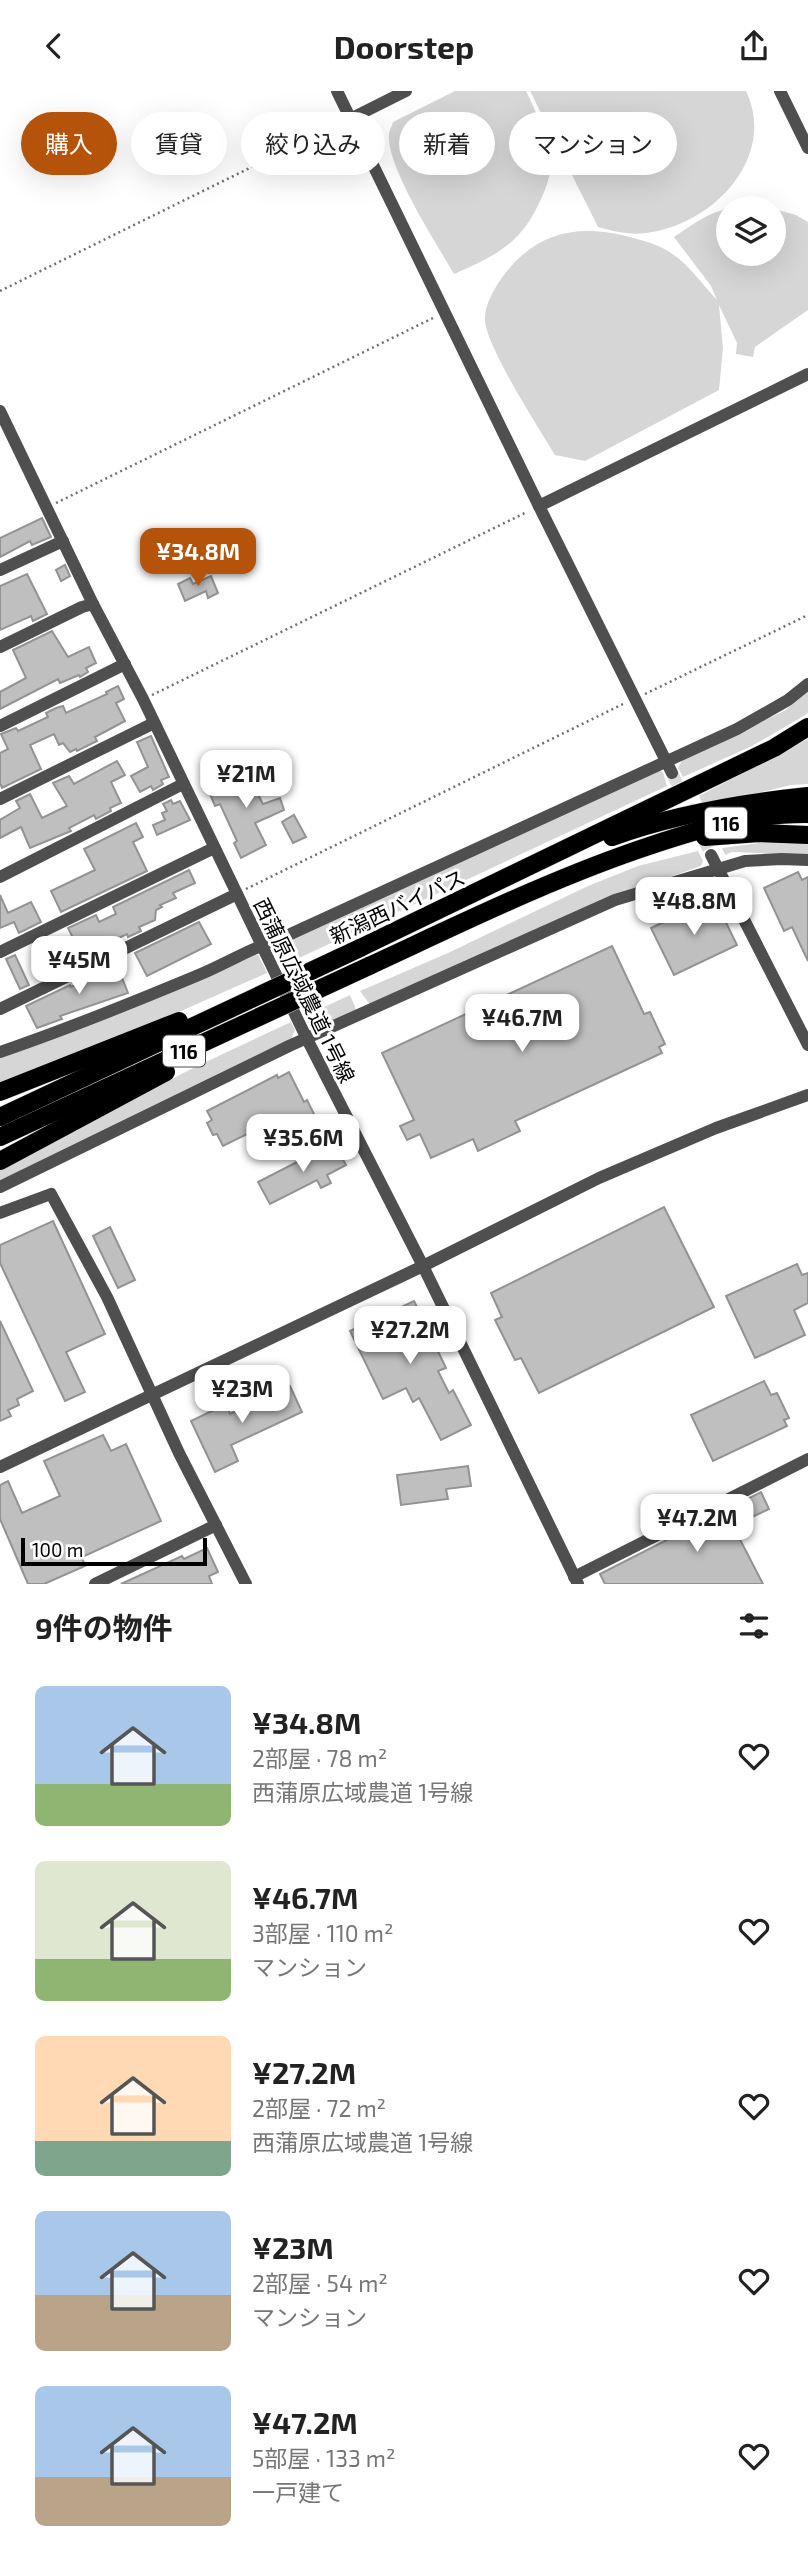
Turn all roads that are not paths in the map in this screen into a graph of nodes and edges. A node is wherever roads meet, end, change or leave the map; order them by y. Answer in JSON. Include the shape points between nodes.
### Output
{"nodes":[{"id":1,"x":337,"y":91,"type":"edge"},
{"id":2,"x":406,"y":91,"type":"edge"},
{"id":3,"x":780,"y":91,"type":"edge"},
{"id":4,"x":347,"y":112,"type":"edge"},
{"id":5,"x":362,"y":112,"type":"edge"},
{"id":6,"x":808,"y":148,"type":"edge"},
{"id":7,"x":378,"y":175,"type":"edge"},
{"id":8,"x":808,"y":374,"type":"edge"},
{"id":9,"x":0,"y":411,"type":"edge"},
{"id":10,"x":539,"y":506,"type":"junction"},
{"id":11,"x":63,"y":541,"type":"junction"},
{"id":12,"x":0,"y":570,"type":"edge"},
{"id":13,"x":93,"y":604,"type":"junction"},
{"id":14,"x":0,"y":647,"type":"edge"},
{"id":15,"x":125,"y":664,"type":"junction"},
{"id":16,"x":808,"y":684,"type":"edge"},
{"id":17,"x":154,"y":723,"type":"junction"},
{"id":18,"x":0,"y":726,"type":"edge"},
{"id":19,"x":808,"y":727,"type":"edge"},
{"id":20,"x":666,"y":760,"type":"junction"},
{"id":21,"x":673,"y":773,"type":"tunnel mouth"},
{"id":22,"x":183,"y":783,"type":"junction"},
{"id":23,"x":808,"y":797,"type":"edge"},
{"id":24,"x":0,"y":799,"type":"edge"},
{"id":25,"x":808,"y":814,"type":"edge"},
{"id":26,"x":808,"y":835,"type":"edge"},
{"id":27,"x":646,"y":847,"type":"junction"},
{"id":28,"x":214,"y":848,"type":"junction"},
{"id":29,"x":808,"y":860,"type":"edge"},
{"id":30,"x":714,"y":862,"type":"junction"},
{"id":31,"x":0,"y":877,"type":"edge"},
{"id":32,"x":237,"y":894,"type":"junction"},
{"id":33,"x":476,"y":894,"type":"junction"},
{"id":34,"x":262,"y":944,"type":"junction"},
{"id":35,"x":360,"y":948,"type":"junction"},
{"id":36,"x":0,"y":952,"type":"edge"},
{"id":37,"x":298,"y":999,"type":"junction"},
{"id":38,"x":0,"y":1009,"type":"edge"},
{"id":39,"x":307,"y":1039,"type":"junction"},
{"id":40,"x":808,"y":1045,"type":"edge"},
{"id":41,"x":0,"y":1052,"type":"edge"},
{"id":42,"x":0,"y":1092,"type":"edge"},
{"id":43,"x":808,"y":1095,"type":"edge"},
{"id":44,"x":0,"y":1117,"type":"edge"},
{"id":45,"x":0,"y":1137,"type":"edge"},
{"id":46,"x":0,"y":1161,"type":"edge"},
{"id":47,"x":0,"y":1187,"type":"edge"},
{"id":48,"x":0,"y":1213,"type":"edge"},
{"id":49,"x":423,"y":1266,"type":"junction"},
{"id":50,"x":153,"y":1394,"type":"junction"},
{"id":51,"x":808,"y":1459,"type":"edge"},
{"id":52,"x":0,"y":1467,"type":"edge"},
{"id":53,"x":216,"y":1525,"type":"junction"},
{"id":54,"x":576,"y":1580,"type":"edge"},
{"id":55,"x":95,"y":1584,"type":"edge"},
{"id":56,"x":246,"y":1584,"type":"edge"}],
"edges":[{"from":1,"to":4,"type":"street"},
{"from":2,"to":5,"type":"street"},
{"from":3,"to":6,"type":"street"},
{"from":7,"to":10,"type":"street"},
{"from":8,"to":10,"type":"street"},
{"from":9,"to":11,"type":"street","name":"西蒲原広域農道 1号線"},
{"from":10,"to":20,"type":"street"},
{"from":11,"to":12,"type":"street"},
{"from":11,"to":13,"type":"street","name":"西蒲原広域農道 1号線"},
{"from":13,"to":14,"type":"street"},
{"from":13,"to":15,"type":"street","name":"西蒲原広域農道 1号線"},
{"from":15,"to":17,"type":"street","name":"西蒲原広域農道 1号線"},
{"from":15,"to":18,"type":"street"},
{"from":16,"to":20,"type":"street","via":[[737,729]]},
{"from":17,"to":22,"type":"street","name":"西蒲原広域農道 1号線"},
{"from":17,"to":24,"type":"street"},
{"from":19,"to":33,"type":"highway","name":"新潟西バイパス","number":"116"},
{"from":20,"to":21,"type":"street"},
{"from":20,"to":34,"type":"street"},
{"from":22,"to":28,"type":"street","name":"西蒲原広域農道 1号線"},
{"from":22,"to":31,"type":"street"},
{"from":23,"to":33,"type":"highway","via":[[702,811],[633,830]]},
{"from":25,"to":27,"type":"highway","name":"新潟西バイパス","number":"116","via":[[728,822]]},
{"from":26,"to":27,"type":"highway","via":[[730,834]]},
{"from":27,"to":37,"type":"highway","name":"新潟西バイパス","number":"116","bridge":true,"via":[[528,893]]},
{"from":28,"to":32,"type":"street","name":"西蒲原広域農道 1号線"},
{"from":28,"to":36,"type":"street"},
{"from":29,"to":30,"type":"street"},
{"from":30,"to":39,"type":"street","via":[[615,900]]},
{"from":30,"to":40,"type":"street"},
{"from":32,"to":34,"type":"street","name":"西蒲原広域農道 1号線"},
{"from":32,"to":38,"type":"street"},
{"from":33,"to":35,"type":"highway","name":"新潟西バイパス","number":"116"},
{"from":34,"to":39,"type":"street","name":"西蒲原広域農道 1号線"},
{"from":34,"to":41,"type":"street","via":[[91,1020]]},
{"from":35,"to":42,"type":"highway","bridge":true},
{"from":35,"to":44,"type":"highway","name":"新潟西バイパス","number":"116","bridge":true},
{"from":37,"to":45,"type":"highway","name":"新潟西バイパス","number":"116","bridge":true},
{"from":37,"to":46,"type":"highway","bridge":true},
{"from":39,"to":47,"type":"street"},
{"from":39,"to":49,"type":"street","name":"西蒲原広域農道 1号線"},
{"from":43,"to":49,"type":"street","via":[[598,1178]]},
{"from":48,"to":50,"type":"street","via":[[51,1194]]},
{"from":49,"to":50,"type":"street"},
{"from":49,"to":54,"type":"street","name":"西蒲原広域農道 1号線"},
{"from":50,"to":52,"type":"street"},
{"from":50,"to":53,"type":"street"},
{"from":51,"to":54,"type":"street"},
{"from":53,"to":55,"type":"street"},
{"from":53,"to":56,"type":"street"}]}
